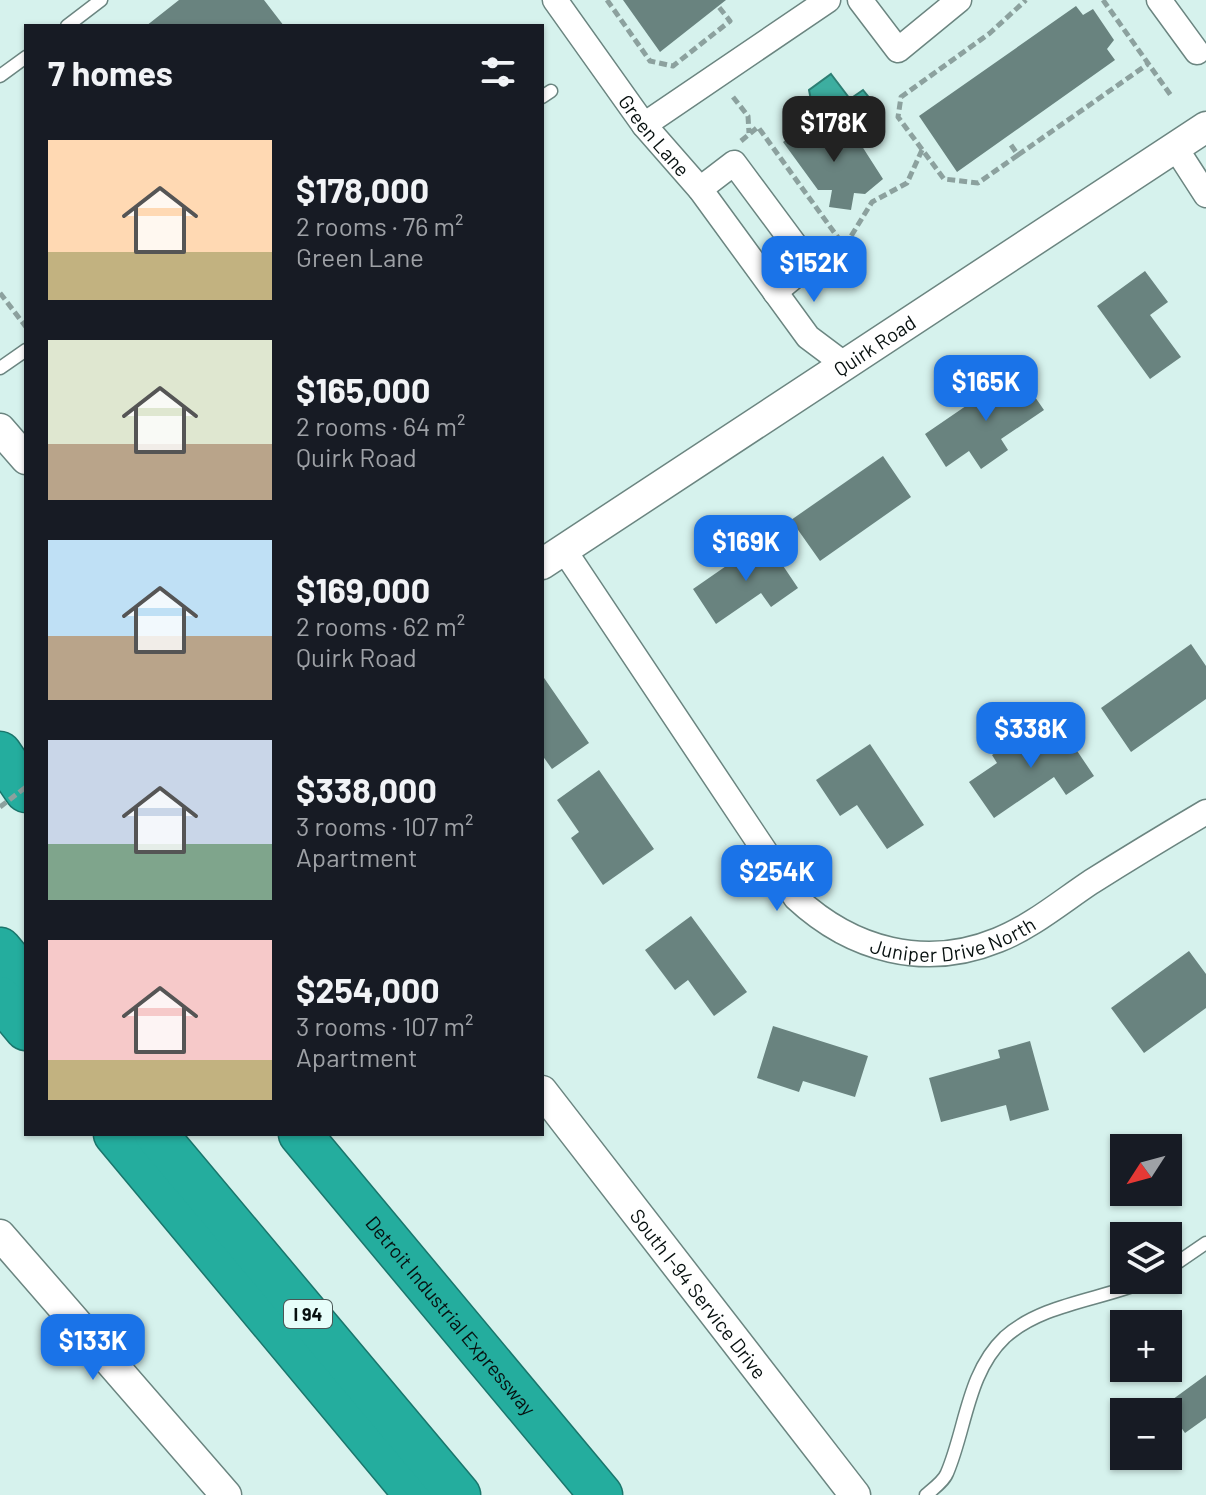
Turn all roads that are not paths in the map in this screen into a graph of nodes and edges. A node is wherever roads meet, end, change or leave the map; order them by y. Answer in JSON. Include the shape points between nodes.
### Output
{"nodes":[{"id":1,"x":101,"y":0,"type":"edge"},
{"id":2,"x":555,"y":0,"type":"edge"},
{"id":3,"x":828,"y":0,"type":"edge"},
{"id":4,"x":860,"y":0,"type":"edge"},
{"id":5,"x":959,"y":0,"type":"edge"},
{"id":6,"x":1159,"y":0,"type":"edge"},
{"id":7,"x":70,"y":24,"type":"edge"},
{"id":8,"x":1197,"y":52,"type":"dead end"},
{"id":9,"x":24,"y":58,"type":"edge"},
{"id":10,"x":0,"y":76,"type":"edge"},
{"id":11,"x":644,"y":125,"type":"junction"},
{"id":12,"x":1206,"y":127,"type":"edge"},
{"id":13,"x":1175,"y":147,"type":"junction"},
{"id":14,"x":700,"y":189,"type":"junction"},
{"id":15,"x":1206,"y":195,"type":"edge"},
{"id":16,"x":775,"y":292,"type":"junction"},
{"id":17,"x":24,"y":351,"type":"edge"},
{"id":18,"x":844,"y":364,"type":"junction"},
{"id":19,"x":0,"y":368,"type":"edge"},
{"id":20,"x":0,"y":429,"type":"edge"},
{"id":21,"x":24,"y":457,"type":"edge"},
{"id":22,"x":553,"y":557,"type":"edge"},
{"id":23,"x":0,"y":753,"type":"edge"},
{"id":24,"x":0,"y":783,"type":"edge"},
{"id":25,"x":24,"y":786,"type":"edge"},
{"id":26,"x":24,"y":811,"type":"edge"},
{"id":27,"x":1206,"y":812,"type":"edge"},
{"id":28,"x":0,"y":949,"type":"edge"},
{"id":29,"x":24,"y":978,"type":"edge"},
{"id":30,"x":0,"y":998,"type":"edge"},
{"id":31,"x":24,"y":1027,"type":"edge"},
{"id":32,"x":544,"y":1094,"type":"edge"},
{"id":33,"x":117,"y":1136,"type":"edge"},
{"id":34,"x":158,"y":1136,"type":"edge"},
{"id":35,"x":302,"y":1136,"type":"edge"},
{"id":36,"x":0,"y":1235,"type":"edge"},
{"id":37,"x":1206,"y":1243,"type":"edge"},
{"id":38,"x":1182,"y":1259,"type":"edge"},
{"id":39,"x":1114,"y":1294,"type":"edge"},
{"id":40,"x":226,"y":1495,"type":"edge"},
{"id":41,"x":416,"y":1495,"type":"edge"},
{"id":42,"x":459,"y":1495,"type":"edge"},
{"id":43,"x":601,"y":1495,"type":"edge"},
{"id":44,"x":855,"y":1495,"type":"edge"},
{"id":45,"x":926,"y":1495,"type":"edge"}],
"edges":[{"from":1,"to":7,"type":"lane"},
{"from":2,"to":11,"type":"street","name":"Green Lane"},
{"from":3,"to":11,"type":"street"},
{"from":4,"to":5,"type":"street","via":[[898,50]]},
{"from":6,"to":8,"type":"street"},
{"from":9,"to":10,"type":"lane"},
{"from":11,"to":14,"type":"street","name":"Green Lane"},
{"from":12,"to":13,"type":"street","name":"Quirk Road"},
{"from":13,"to":15,"type":"street"},
{"from":13,"to":18,"type":"street","name":"Quirk Road"},
{"from":14,"to":16,"type":"street","name":"Green Lane"},
{"from":14,"to":16,"type":"street","via":[[734,163],[809,264]]},
{"from":16,"to":18,"type":"street","name":"Green Lane","via":[[808,337]]},
{"from":17,"to":19,"type":"lane"},
{"from":18,"to":22,"type":"street","name":"Quirk Road"},
{"from":20,"to":21,"type":"street"},
{"from":22,"to":27,"type":"street","name":"Juniper Drive North","via":[[796,898],[851,938],[902,954],[971,950],[1020,929]]},
{"from":23,"to":25,"type":"highway"},
{"from":24,"to":26,"type":"highway"},
{"from":28,"to":29,"type":"highway"},
{"from":30,"to":31,"type":"highway"},
{"from":32,"to":44,"type":"street","name":"South I-94 Service Drive"},
{"from":33,"to":41,"type":"highway","number":"I 94"},
{"from":34,"to":42,"type":"highway","number":"I 94"},
{"from":35,"to":43,"type":"highway","name":"Detroit Industrial Expressway"},
{"from":36,"to":40,"type":"street"},
{"from":37,"to":38,"type":"lane"},
{"from":39,"to":45,"type":"lane","via":[[1041,1314],[1004,1338],[977,1379],[946,1476]]}]}
